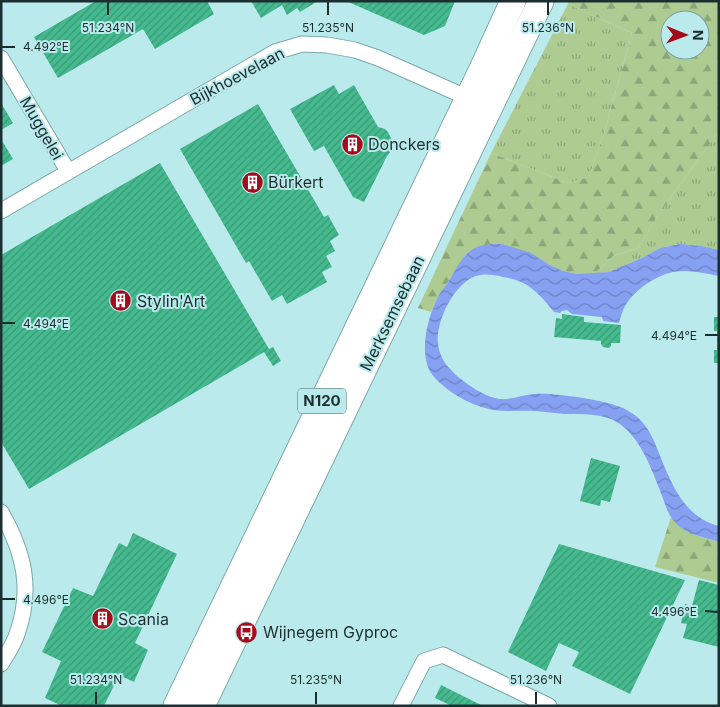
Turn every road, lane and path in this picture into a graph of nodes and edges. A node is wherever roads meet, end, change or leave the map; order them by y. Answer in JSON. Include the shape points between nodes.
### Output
{"nodes":[{"id":1,"x":513,"y":1,"type":"edge"},
{"id":2,"x":541,"y":1,"type":"edge"},
{"id":3,"x":1,"y":58,"type":"edge"},
{"id":4,"x":479,"y":102,"type":"junction"},
{"id":5,"x":68,"y":171,"type":"junction"},
{"id":6,"x":1,"y":211,"type":"edge"},
{"id":7,"x":1,"y":512,"type":"edge"},
{"id":8,"x":1,"y":664,"type":"edge"},
{"id":9,"x":180,"y":704,"type":"edge"},
{"id":10,"x":202,"y":706,"type":"edge"},
{"id":11,"x":401,"y":706,"type":"edge"},
{"id":12,"x":549,"y":706,"type":"edge"}],
"edges":[{"from":1,"to":4,"type":"main road","name":"Merksemsebaan","number":"N120"},
{"from":2,"to":4,"type":"main road","name":"Merksemsebaan","number":"N120"},
{"from":3,"to":5,"type":"street","name":"Muggelei"},
{"from":4,"to":5,"type":"street","name":"Bijkhoevelaan","via":[[355,50],[302,44],[275,52]]},
{"from":4,"to":9,"type":"main road","name":"Merksemsebaan","number":"N120"},
{"from":4,"to":10,"type":"main road","name":"Merksemsebaan","number":"N120","via":[[393,312]]},
{"from":5,"to":6,"type":"street","name":"Bijkhoevelaan"},
{"from":7,"to":8,"type":"street","via":[[22,556],[26,590],[17,636]]},
{"from":11,"to":12,"type":"street","via":[[424,661],[443,655]]}]}
